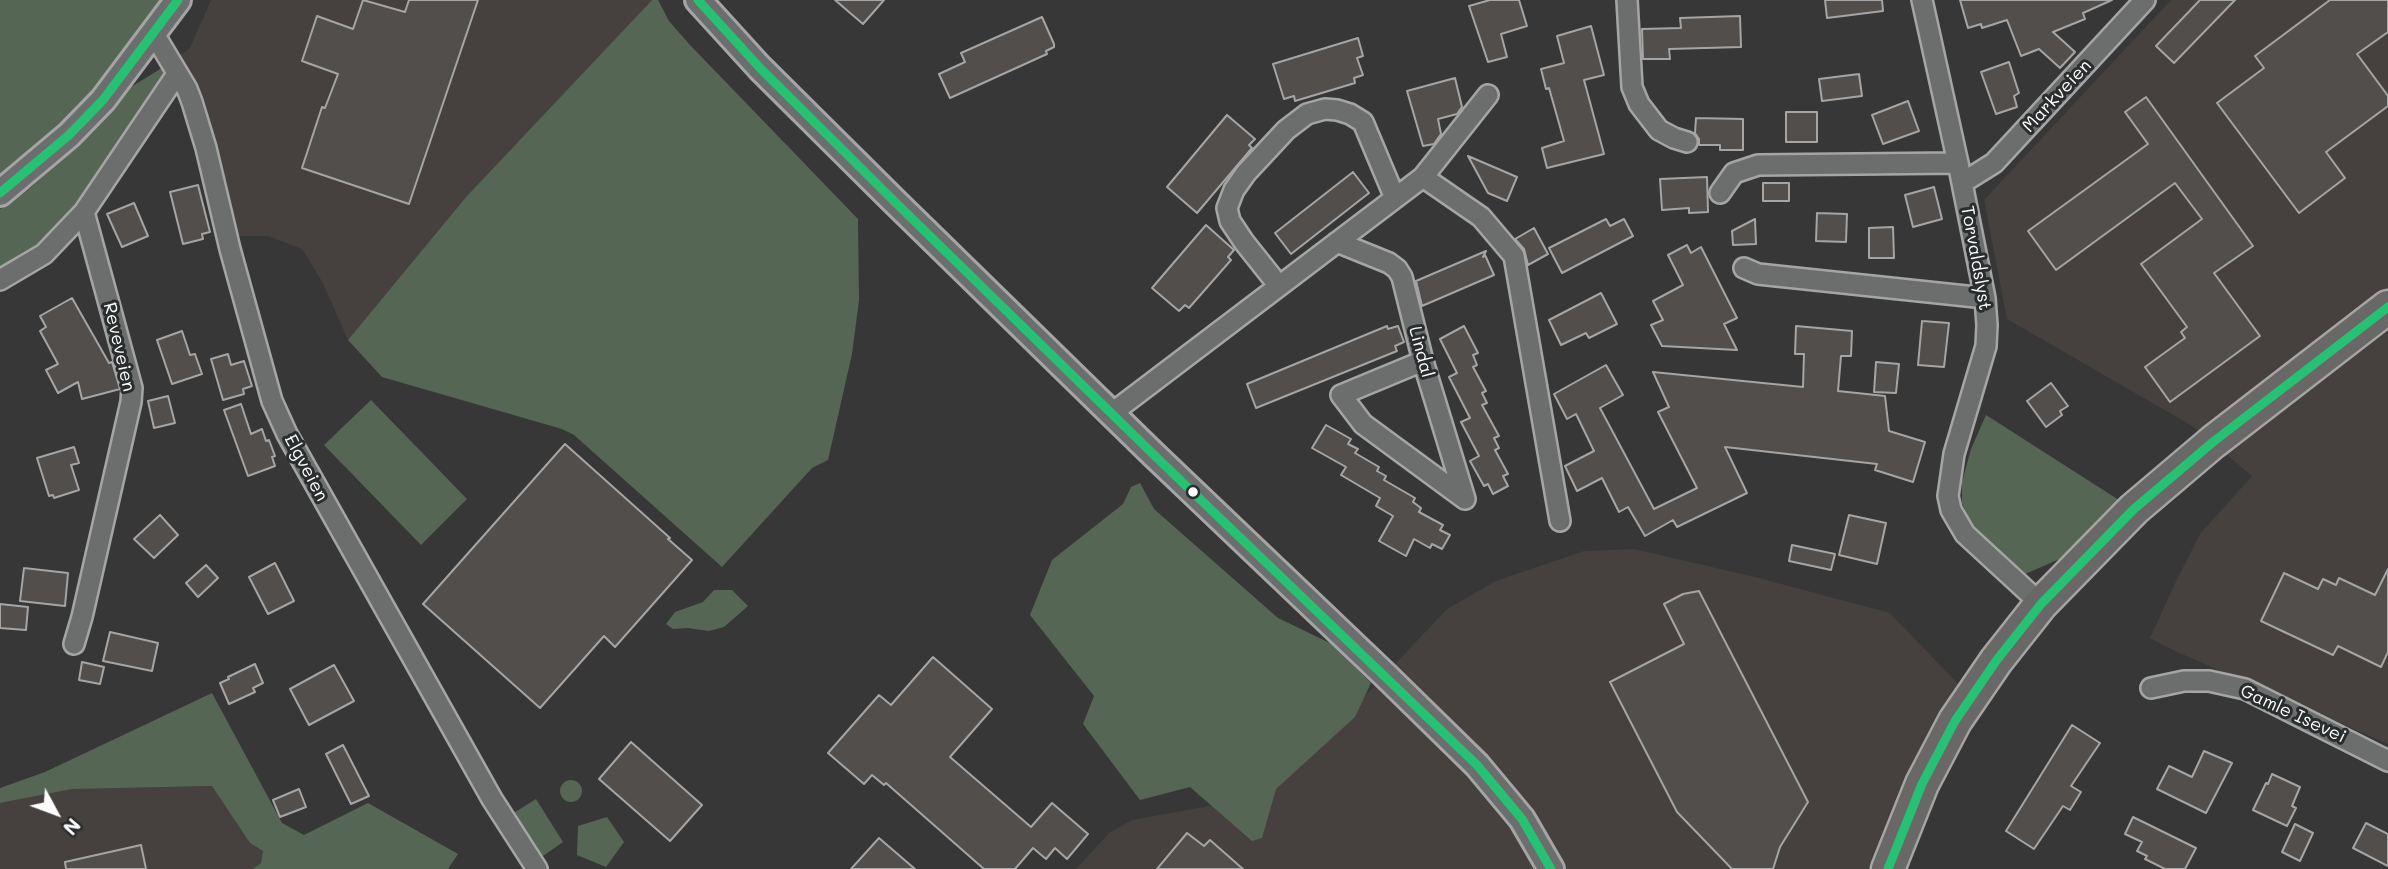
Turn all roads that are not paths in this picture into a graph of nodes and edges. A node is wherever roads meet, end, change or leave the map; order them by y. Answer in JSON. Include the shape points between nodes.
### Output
{"nodes":[{"id":1,"x":178,"y":0,"type":"edge"},
{"id":2,"x":698,"y":0,"type":"edge"},
{"id":3,"x":1628,"y":0,"type":"edge"},
{"id":4,"x":1922,"y":0,"type":"edge"},
{"id":5,"x":2145,"y":0,"type":"edge"},
{"id":6,"x":154,"y":34,"type":"junction"},
{"id":7,"x":177,"y":74,"type":"junction"},
{"id":8,"x":1488,"y":95,"type":"dead end"},
{"id":9,"x":1687,"y":142,"type":"dead end"},
{"id":10,"x":1958,"y":163,"type":"junction"},
{"id":11,"x":1423,"y":177,"type":"junction"},
{"id":12,"x":1962,"y":183,"type":"junction"},
{"id":13,"x":1720,"y":192,"type":"dead end"},
{"id":14,"x":0,"y":193,"type":"edge"},
{"id":15,"x":1395,"y":198,"type":"junction"},
{"id":16,"x":84,"y":212,"type":"junction"},
{"id":17,"x":1337,"y":242,"type":"junction"},
{"id":18,"x":1744,"y":268,"type":"dead end"},
{"id":19,"x":0,"y":280,"type":"edge"},
{"id":20,"x":1279,"y":286,"type":"junction"},
{"id":21,"x":1985,"y":298,"type":"junction"},
{"id":22,"x":2388,"y":307,"type":"edge"},
{"id":23,"x":1423,"y":361,"type":"junction"},
{"id":24,"x":1112,"y":413,"type":"junction"},
{"id":25,"x":1560,"y":521,"type":"dead end"},
{"id":26,"x":2041,"y":604,"type":"junction"},
{"id":27,"x":74,"y":644,"type":"dead end"},
{"id":28,"x":2151,"y":688,"type":"dead end"},
{"id":29,"x":2388,"y":761,"type":"edge"},
{"id":30,"x":537,"y":869,"type":"edge"},
{"id":31,"x":1551,"y":869,"type":"edge"},
{"id":32,"x":1888,"y":869,"type":"edge"}],
"edges":[{"from":1,"to":6,"type":"street"},
{"from":2,"to":24,"type":"street","via":[[779,87]]},
{"from":3,"to":9,"type":"street","via":[[1632,87],[1639,104],[1659,130]]},
{"from":4,"to":10,"type":"street","name":"Torvaldslyst"},
{"from":5,"to":12,"type":"street","name":"Markveien","via":[[1994,163]]},
{"from":6,"to":7,"type":"street","name":"Elgveien"},
{"from":6,"to":14,"type":"street","via":[[103,100]]},
{"from":7,"to":16,"type":"street"},
{"from":7,"to":30,"type":"street","name":"Elgveien","via":[[187,89],[206,148],[269,388],[287,434],[492,799]]},
{"from":8,"to":11,"type":"street"},
{"from":10,"to":12,"type":"street","name":"Torvaldslyst"},
{"from":10,"to":13,"type":"street","via":[[1758,165],[1734,173]]},
{"from":11,"to":15,"type":"street"},
{"from":11,"to":25,"type":"street","via":[[1481,218],[1514,257]]},
{"from":12,"to":21,"type":"street","name":"Torvaldslyst"},
{"from":15,"to":17,"type":"street"},
{"from":15,"to":20,"type":"street","via":[[1363,122],[1325,109],[1307,114],[1246,173],[1227,208],[1230,221]]},
{"from":16,"to":19,"type":"street","via":[[44,254]]},
{"from":16,"to":27,"type":"street","name":"Reveveien","via":[[132,388]]},
{"from":17,"to":20,"type":"street"},
{"from":17,"to":23,"type":"street","name":"Lindal","via":[[1397,269]]},
{"from":18,"to":21,"type":"street","via":[[1758,274]]},
{"from":20,"to":24,"type":"street"},
{"from":21,"to":26,"type":"street","name":"Torvaldslyst","via":[[1986,346],[1954,454],[1948,496],[1965,534]]},
{"from":22,"to":26,"type":"highway","via":[[2134,509]]},
{"from":23,"to":23,"type":"street","name":"Lindal","via":[[1465,499],[1363,424],[1341,394]]},
{"from":24,"to":31,"type":"street","via":[[1477,765],[1522,819]]},
{"from":26,"to":32,"type":"highway","via":[[1955,721],[1922,784]]},
{"from":28,"to":29,"type":"street","name":"Gamle Isevei","via":[[2209,681],[2245,689]]}]}
